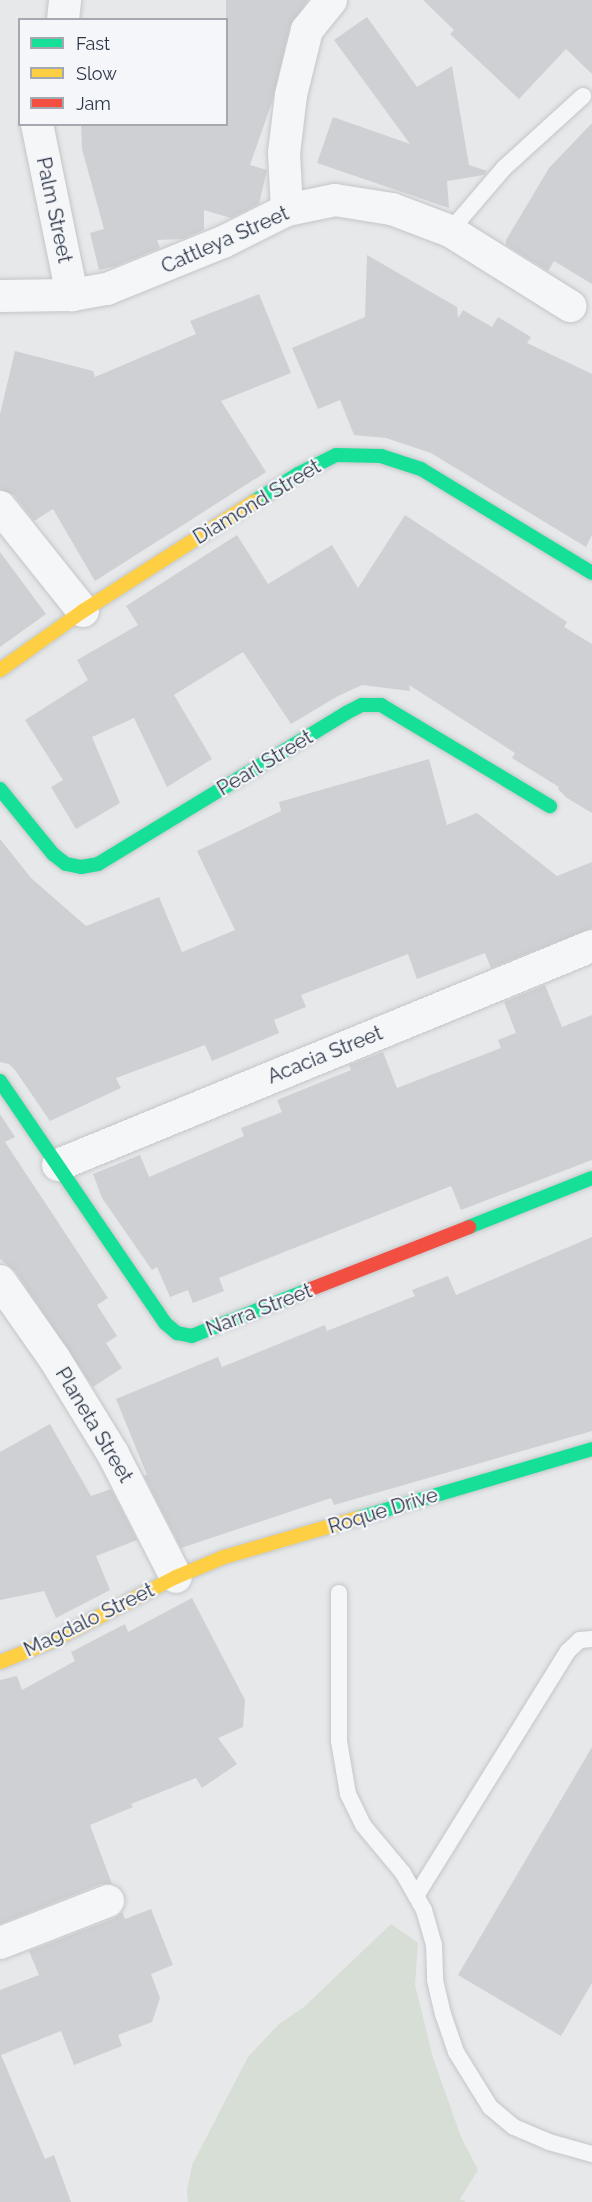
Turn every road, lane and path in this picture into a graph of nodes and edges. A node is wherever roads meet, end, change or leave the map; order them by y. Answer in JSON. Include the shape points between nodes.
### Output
{"nodes":[{"id":1,"x":65,"y":0,"type":"edge"},
{"id":2,"x":331,"y":0,"type":"edge"},
{"id":3,"x":63,"y":18,"type":"edge"},
{"id":4,"x":583,"y":96,"type":"dead end"},
{"id":5,"x":37,"y":126,"type":"edge"},
{"id":6,"x":287,"y":210,"type":"junction"},
{"id":7,"x":450,"y":231,"type":"junction"},
{"id":8,"x":72,"y":295,"type":"junction"},
{"id":9,"x":0,"y":296,"type":"edge"},
{"id":10,"x":570,"y":306,"type":"dead end"},
{"id":11,"x":0,"y":507,"type":"edge"},
{"id":12,"x":592,"y":573,"type":"edge"},
{"id":13,"x":83,"y":610,"type":"junction"},
{"id":14,"x":0,"y":670,"type":"edge"},
{"id":15,"x":0,"y":789,"type":"edge"},
{"id":16,"x":550,"y":807,"type":"dead end"},
{"id":17,"x":592,"y":946,"type":"edge"},
{"id":18,"x":0,"y":1081,"type":"edge"},
{"id":19,"x":58,"y":1164,"type":"junction"},
{"id":20,"x":592,"y":1178,"type":"edge"},
{"id":21,"x":0,"y":1281,"type":"edge"},
{"id":22,"x":592,"y":1449,"type":"edge"},
{"id":23,"x":176,"y":1577,"type":"junction"},
{"id":24,"x":339,"y":1593,"type":"dead end"},
{"id":25,"x":592,"y":1639,"type":"edge"},
{"id":26,"x":0,"y":1662,"type":"edge"},
{"id":27,"x":416,"y":1896,"type":"junction"},
{"id":28,"x":108,"y":1900,"type":"dead end"},
{"id":29,"x":0,"y":1943,"type":"edge"},
{"id":30,"x":592,"y":2154,"type":"edge"}],
"edges":[{"from":1,"to":3,"type":"street"},
{"from":2,"to":6,"type":"street","via":[[307,30],[291,95],[284,153]]},
{"from":4,"to":7,"type":"lane","via":[[504,168]]},
{"from":5,"to":8,"type":"street","name":"Palm Street"},
{"from":6,"to":7,"type":"street","name":"Cattleya Street","via":[[335,200],[392,209]]},
{"from":6,"to":8,"type":"street","name":"Cattleya Street","via":[[149,273],[107,289]]},
{"from":7,"to":10,"type":"street","name":"Cattleya Street"},
{"from":8,"to":9,"type":"street","name":"Cattleya Street"},
{"from":11,"to":13,"type":"street"},
{"from":12,"to":13,"type":"street","name":"Diamond Street","via":[[421,470],[381,456],[336,455],[298,474]]},
{"from":13,"to":14,"type":"street","name":"Diamond Street"},
{"from":15,"to":16,"type":"street","name":"Pearl Street","via":[[53,854],[66,864],[98,864],[346,713],[362,705],[381,705]]},
{"from":17,"to":19,"type":"street","name":"Acacia Street"},
{"from":18,"to":19,"type":"street","name":"Narra Street"},
{"from":19,"to":20,"type":"street","name":"Narra Street","via":[[165,1323],[177,1333],[192,1336]]},
{"from":21,"to":23,"type":"street","name":"Planeta Street","via":[[54,1358],[113,1454]]},
{"from":22,"to":23,"type":"street","name":"Roque Drive","via":[[235,1554]]},
{"from":23,"to":26,"type":"street","name":"Magdalo Street","via":[[50,1642]]},
{"from":24,"to":27,"type":"lane","via":[[339,1741],[348,1794],[363,1825],[403,1873]]},
{"from":25,"to":27,"type":"lane","via":[[580,1640],[568,1651]]},
{"from":27,"to":30,"type":"lane","via":[[434,1946],[435,1980],[443,2014],[456,2052],[475,2086],[490,2107],[514,2127]]},
{"from":28,"to":29,"type":"street"}]}
